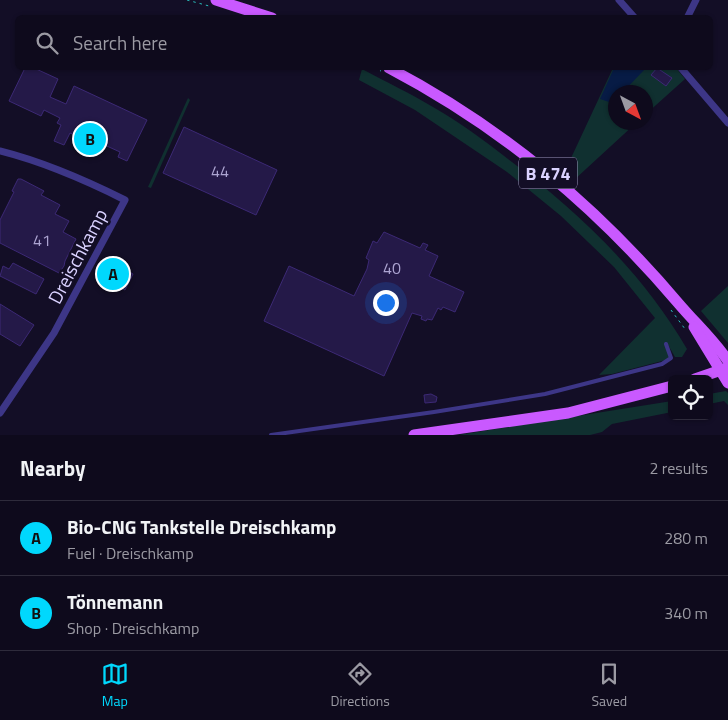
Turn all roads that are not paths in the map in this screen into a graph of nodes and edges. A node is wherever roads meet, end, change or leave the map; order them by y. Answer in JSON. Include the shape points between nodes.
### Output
{"nodes":[{"id":1,"x":216,"y":0,"type":"edge"},
{"id":2,"x":618,"y":0,"type":"edge"},
{"id":3,"x":696,"y":0,"type":"edge"},
{"id":4,"x":263,"y":15,"type":"edge"},
{"id":5,"x":632,"y":15,"type":"edge"},
{"id":6,"x":688,"y":15,"type":"edge"},
{"id":7,"x":387,"y":70,"type":"edge"},
{"id":8,"x":683,"y":70,"type":"edge"},
{"id":9,"x":728,"y":123,"type":"edge"},
{"id":10,"x":0,"y":151,"type":"edge"},
{"id":11,"x":666,"y":344,"type":"dead end"},
{"id":12,"x":726,"y":366,"type":"edge"},
{"id":13,"x":705,"y":375,"type":"edge"},
{"id":14,"x":728,"y":382,"type":"edge"},
{"id":15,"x":668,"y":387,"type":"edge"},
{"id":16,"x":0,"y":412,"type":"edge"},
{"id":17,"x":271,"y":435,"type":"edge"},
{"id":18,"x":414,"y":435,"type":"edge"}],
"edges":[{"from":1,"to":4,"type":"main road"},
{"from":2,"to":5,"type":"street"},
{"from":3,"to":6,"type":"street"},
{"from":7,"to":12,"type":"main road","number":"B 474","via":[[438,94],[477,119],[582,202],[616,234],[683,308]]},
{"from":8,"to":9,"type":"street"},
{"from":10,"to":16,"type":"street","name":"Dreischkamp","via":[[58,169],[125,200],[54,333]]},
{"from":11,"to":17,"type":"lane","via":[[672,358],[662,364],[545,394]]},
{"from":12,"to":13,"type":"main road"},
{"from":12,"to":14,"type":"main road","number":"B 474"},
{"from":15,"to":18,"type":"main road","via":[[568,413]]}]}
